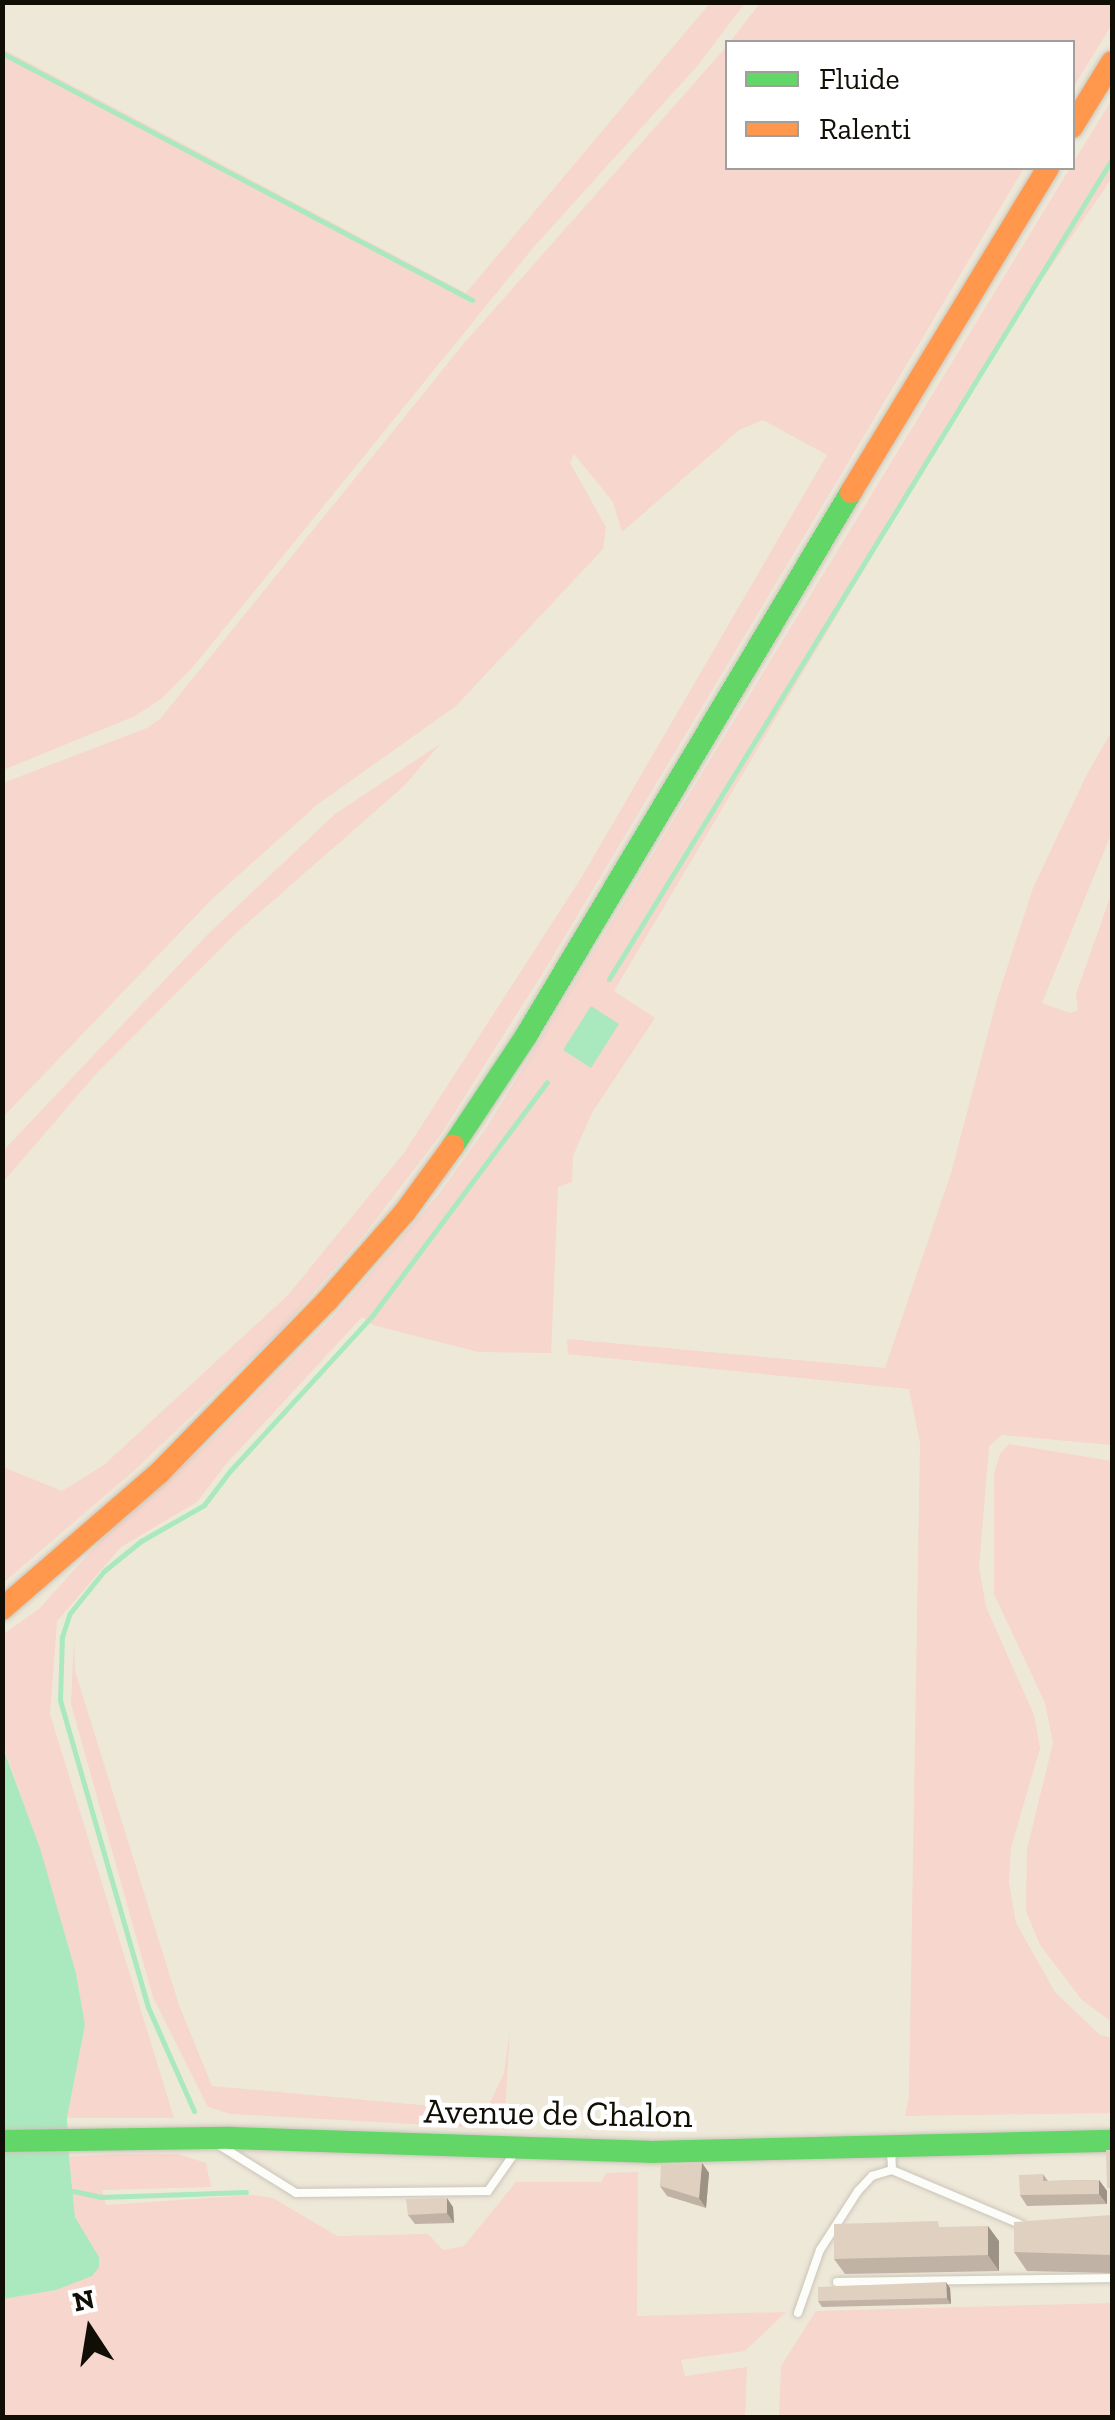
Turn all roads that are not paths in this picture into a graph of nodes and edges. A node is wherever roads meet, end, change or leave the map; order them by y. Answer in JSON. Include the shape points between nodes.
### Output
{"nodes":[{"id":1,"x":1112,"y":62,"type":"edge"},
{"id":2,"x":1075,"y":122,"type":"edge"},
{"id":3,"x":1047,"y":170,"type":"edge"},
{"id":4,"x":2,"y":1609,"type":"edge"},
{"id":5,"x":207,"y":2138,"type":"junction"},
{"id":6,"x":2,"y":2141,"type":"edge"},
{"id":7,"x":1112,"y":2141,"type":"edge"},
{"id":8,"x":891,"y":2146,"type":"junction"},
{"id":9,"x":517,"y":2150,"type":"junction"},
{"id":10,"x":892,"y":2170,"type":"junction"},
{"id":11,"x":1042,"y":2226,"type":"edge"},
{"id":12,"x":1112,"y":2278,"type":"edge"},
{"id":13,"x":836,"y":2282,"type":"edge"},
{"id":14,"x":798,"y":2313,"type":"dead end"}],
"edges":[{"from":1,"to":2,"type":"main road"},
{"from":3,"to":4,"type":"main road","via":[[526,1036],[405,1212],[159,1473]]},
{"from":5,"to":6,"type":"main road","name":"Avenue de Chalon"},
{"from":5,"to":9,"type":"main road","name":"Avenue de Chalon"},
{"from":5,"to":9,"type":"lane","via":[[296,2194],[488,2190]]},
{"from":7,"to":8,"type":"main road","name":"Avenue de Chalon"},
{"from":8,"to":9,"type":"main road","name":"Avenue de Chalon"},
{"from":8,"to":10,"type":"lane"},
{"from":10,"to":11,"type":"lane","via":[[1024,2226]]},
{"from":10,"to":14,"type":"lane","via":[[872,2176],[858,2192],[820,2250]]},
{"from":12,"to":13,"type":"lane"}]}
